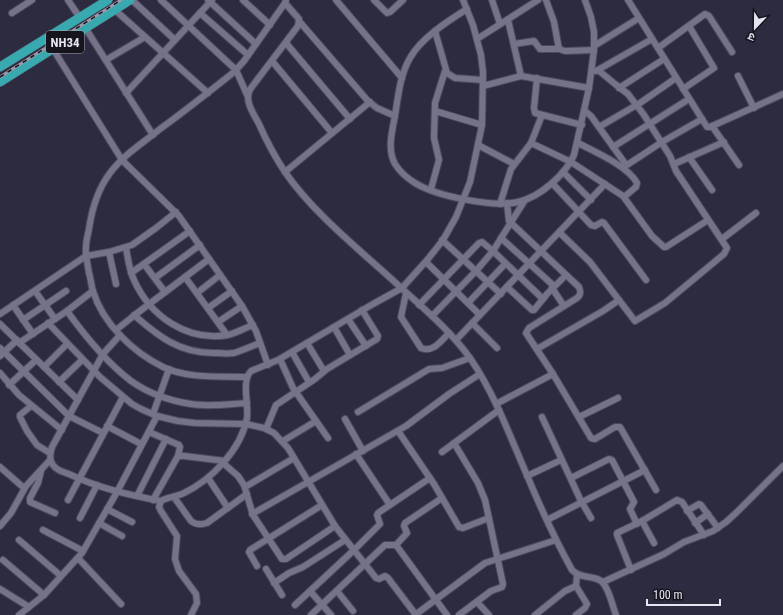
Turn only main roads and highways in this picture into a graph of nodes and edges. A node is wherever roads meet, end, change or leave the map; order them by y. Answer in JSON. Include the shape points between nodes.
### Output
{"nodes":[{"id":1,"x":108,"y":0,"type":"edge"},
{"id":2,"x":131,"y":0,"type":"edge"},
{"id":3,"x":1,"y":64,"type":"edge"},
{"id":4,"x":0,"y":82,"type":"edge"}],
"edges":[{"from":1,"to":3,"type":"highway","number":"NH34"},
{"from":2,"to":4,"type":"highway","number":"NH34"}]}
